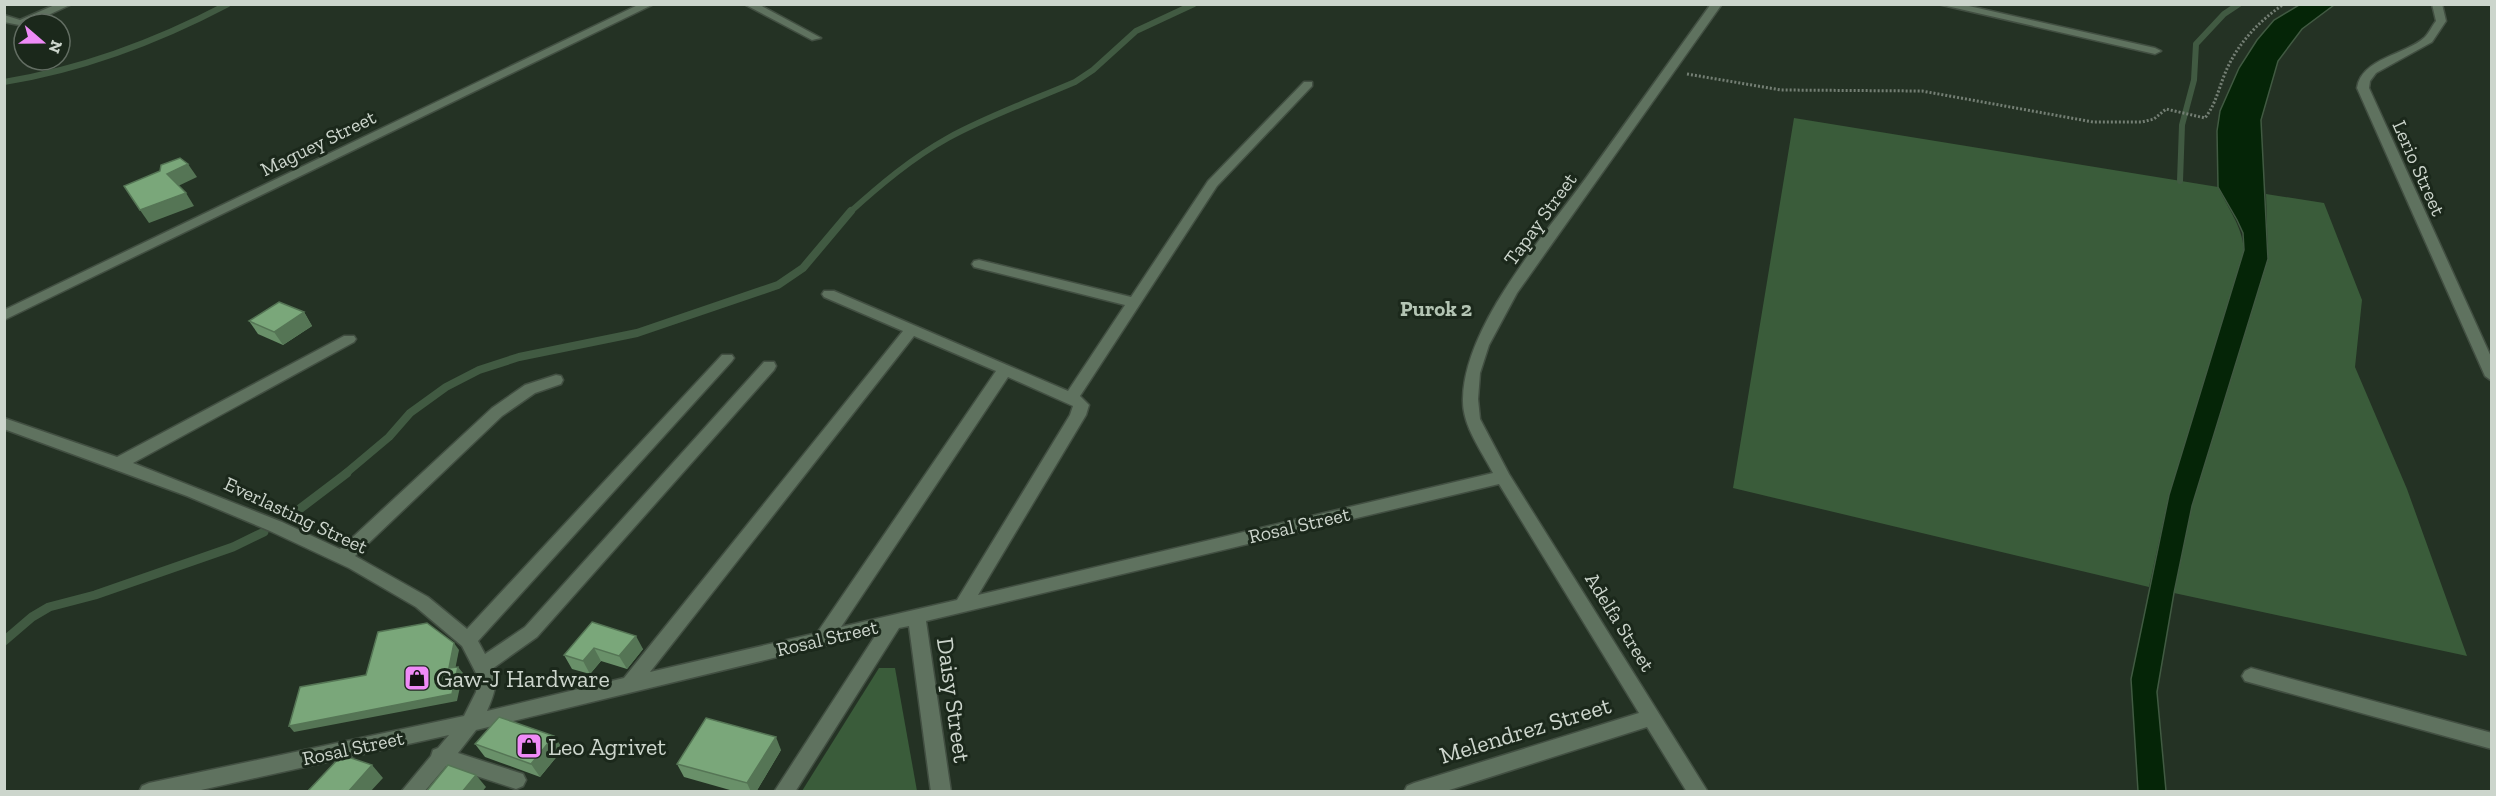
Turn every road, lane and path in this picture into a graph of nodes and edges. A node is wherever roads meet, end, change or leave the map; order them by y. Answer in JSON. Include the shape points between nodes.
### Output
{"nodes":[{"id":1,"x":67,"y":4,"type":"edge"},
{"id":2,"x":649,"y":4,"type":"edge"},
{"id":3,"x":749,"y":4,"type":"edge"},
{"id":4,"x":1717,"y":4,"type":"edge"},
{"id":5,"x":1943,"y":4,"type":"edge"},
{"id":6,"x":2284,"y":4,"type":"edge"},
{"id":7,"x":2437,"y":4,"type":"edge"},
{"id":8,"x":4,"y":18,"type":"edge"},
{"id":9,"x":816,"y":38,"type":"dead end"},
{"id":10,"x":2155,"y":51,"type":"dead end"},
{"id":11,"x":1670,"y":70,"type":"junction"},
{"id":12,"x":1308,"y":84,"type":"dead end"},
{"id":13,"x":980,"y":264,"type":"dead end"},
{"id":14,"x":829,"y":294,"type":"dead end"},
{"id":15,"x":1133,"y":302,"type":"junction"},
{"id":16,"x":4,"y":316,"type":"edge"},
{"id":17,"x":912,"y":329,"type":"junction"},
{"id":18,"x":349,"y":339,"type":"dead end"},
{"id":19,"x":727,"y":358,"type":"dead end"},
{"id":20,"x":769,"y":366,"type":"dead end"},
{"id":21,"x":1005,"y":369,"type":"junction"},
{"id":22,"x":2492,"y":376,"type":"edge"},
{"id":23,"x":556,"y":380,"type":"dead end"},
{"id":24,"x":1071,"y":398,"type":"junction"},
{"id":25,"x":4,"y":423,"type":"edge"},
{"id":26,"x":118,"y":464,"type":"junction"},
{"id":27,"x":1503,"y":477,"type":"junction"},
{"id":28,"x":342,"y":558,"type":"junction"},
{"id":29,"x":963,"y":605,"type":"junction"},
{"id":30,"x":916,"y":616,"type":"junction"},
{"id":31,"x":894,"y":621,"type":"junction"},
{"id":32,"x":469,"y":638,"type":"junction"},
{"id":33,"x":823,"y":639,"type":"junction"},
{"id":34,"x":485,"y":664,"type":"junction"},
{"id":35,"x":2251,"y":676,"type":"dead end"},
{"id":36,"x":630,"y":684,"type":"junction"},
{"id":37,"x":1652,"y":717,"type":"junction"},
{"id":38,"x":469,"y":723,"type":"junction"},
{"id":39,"x":2492,"y":741,"type":"edge"},
{"id":40,"x":440,"y":756,"type":"junction"},
{"id":41,"x":516,"y":780,"type":"dead end"},
{"id":42,"x":149,"y":792,"type":"edge"},
{"id":43,"x":411,"y":792,"type":"edge"},
{"id":44,"x":784,"y":792,"type":"edge"},
{"id":45,"x":941,"y":792,"type":"edge"},
{"id":46,"x":1414,"y":792,"type":"edge"},
{"id":47,"x":1698,"y":792,"type":"edge"}],
"edges":[{"from":1,"to":8,"type":"street","via":[[20,24]]},
{"from":2,"to":16,"type":"street","name":"Maguey Street"},
{"from":3,"to":9,"type":"street"},
{"from":4,"to":11,"type":"street","name":"Tapay Street"},
{"from":5,"to":10,"type":"street"},
{"from":6,"to":11,"type":"path","via":[[2263,17],[2246,37],[2226,72],[2215,106],[2205,118],[2168,109],[2142,122],[2092,122],[1922,91],[1781,90]]},
{"from":7,"to":22,"type":"street","name":"Lerio Street","via":[[2441,21],[2428,40],[2372,71],[2363,88]]},
{"from":11,"to":27,"type":"street","name":"Tapay Street","via":[[1511,292],[1482,345],[1473,373],[1472,419]]},
{"from":12,"to":15,"type":"street","via":[[1212,184]]},
{"from":13,"to":15,"type":"street"},
{"from":14,"to":17,"type":"street"},
{"from":15,"to":24,"type":"street"},
{"from":17,"to":21,"type":"street"},
{"from":17,"to":36,"type":"street"},
{"from":18,"to":26,"type":"street"},
{"from":19,"to":32,"type":"street"},
{"from":20,"to":34,"type":"street","via":[[531,632]]},
{"from":21,"to":24,"type":"street"},
{"from":21,"to":33,"type":"street"},
{"from":23,"to":28,"type":"street","via":[[530,389],[497,412]]},
{"from":24,"to":29,"type":"street","via":[[1081,405],[1081,411]]},
{"from":25,"to":26,"type":"street","name":"Everlasting Street"},
{"from":26,"to":28,"type":"street","name":"Everlasting Street","via":[[251,513]]},
{"from":27,"to":29,"type":"street","name":"Rosal Street"},
{"from":27,"to":37,"type":"street","name":"Adelfa Street"},
{"from":28,"to":32,"type":"street","name":"Everlasting Street","via":[[413,597]]},
{"from":29,"to":30,"type":"street","name":"Rosal Street"},
{"from":30,"to":31,"type":"street","name":"Rosal Street"},
{"from":30,"to":45,"type":"street","name":"Daisy Street"},
{"from":31,"to":33,"type":"street","name":"Rosal Street"},
{"from":31,"to":44,"type":"street"},
{"from":32,"to":34,"type":"street","name":"Everlasting Street"},
{"from":33,"to":36,"type":"street","name":"Rosal Street"},
{"from":34,"to":38,"type":"street","via":[[485,695]]},
{"from":35,"to":39,"type":"street"},
{"from":36,"to":38,"type":"street","name":"Rosal Street"},
{"from":37,"to":46,"type":"street","name":"Melendrez Street"},
{"from":37,"to":47,"type":"street","name":"Adelfa Street"},
{"from":38,"to":40,"type":"street"},
{"from":38,"to":42,"type":"street","name":"Rosal Street"},
{"from":40,"to":41,"type":"street"},
{"from":40,"to":43,"type":"street"}]}
